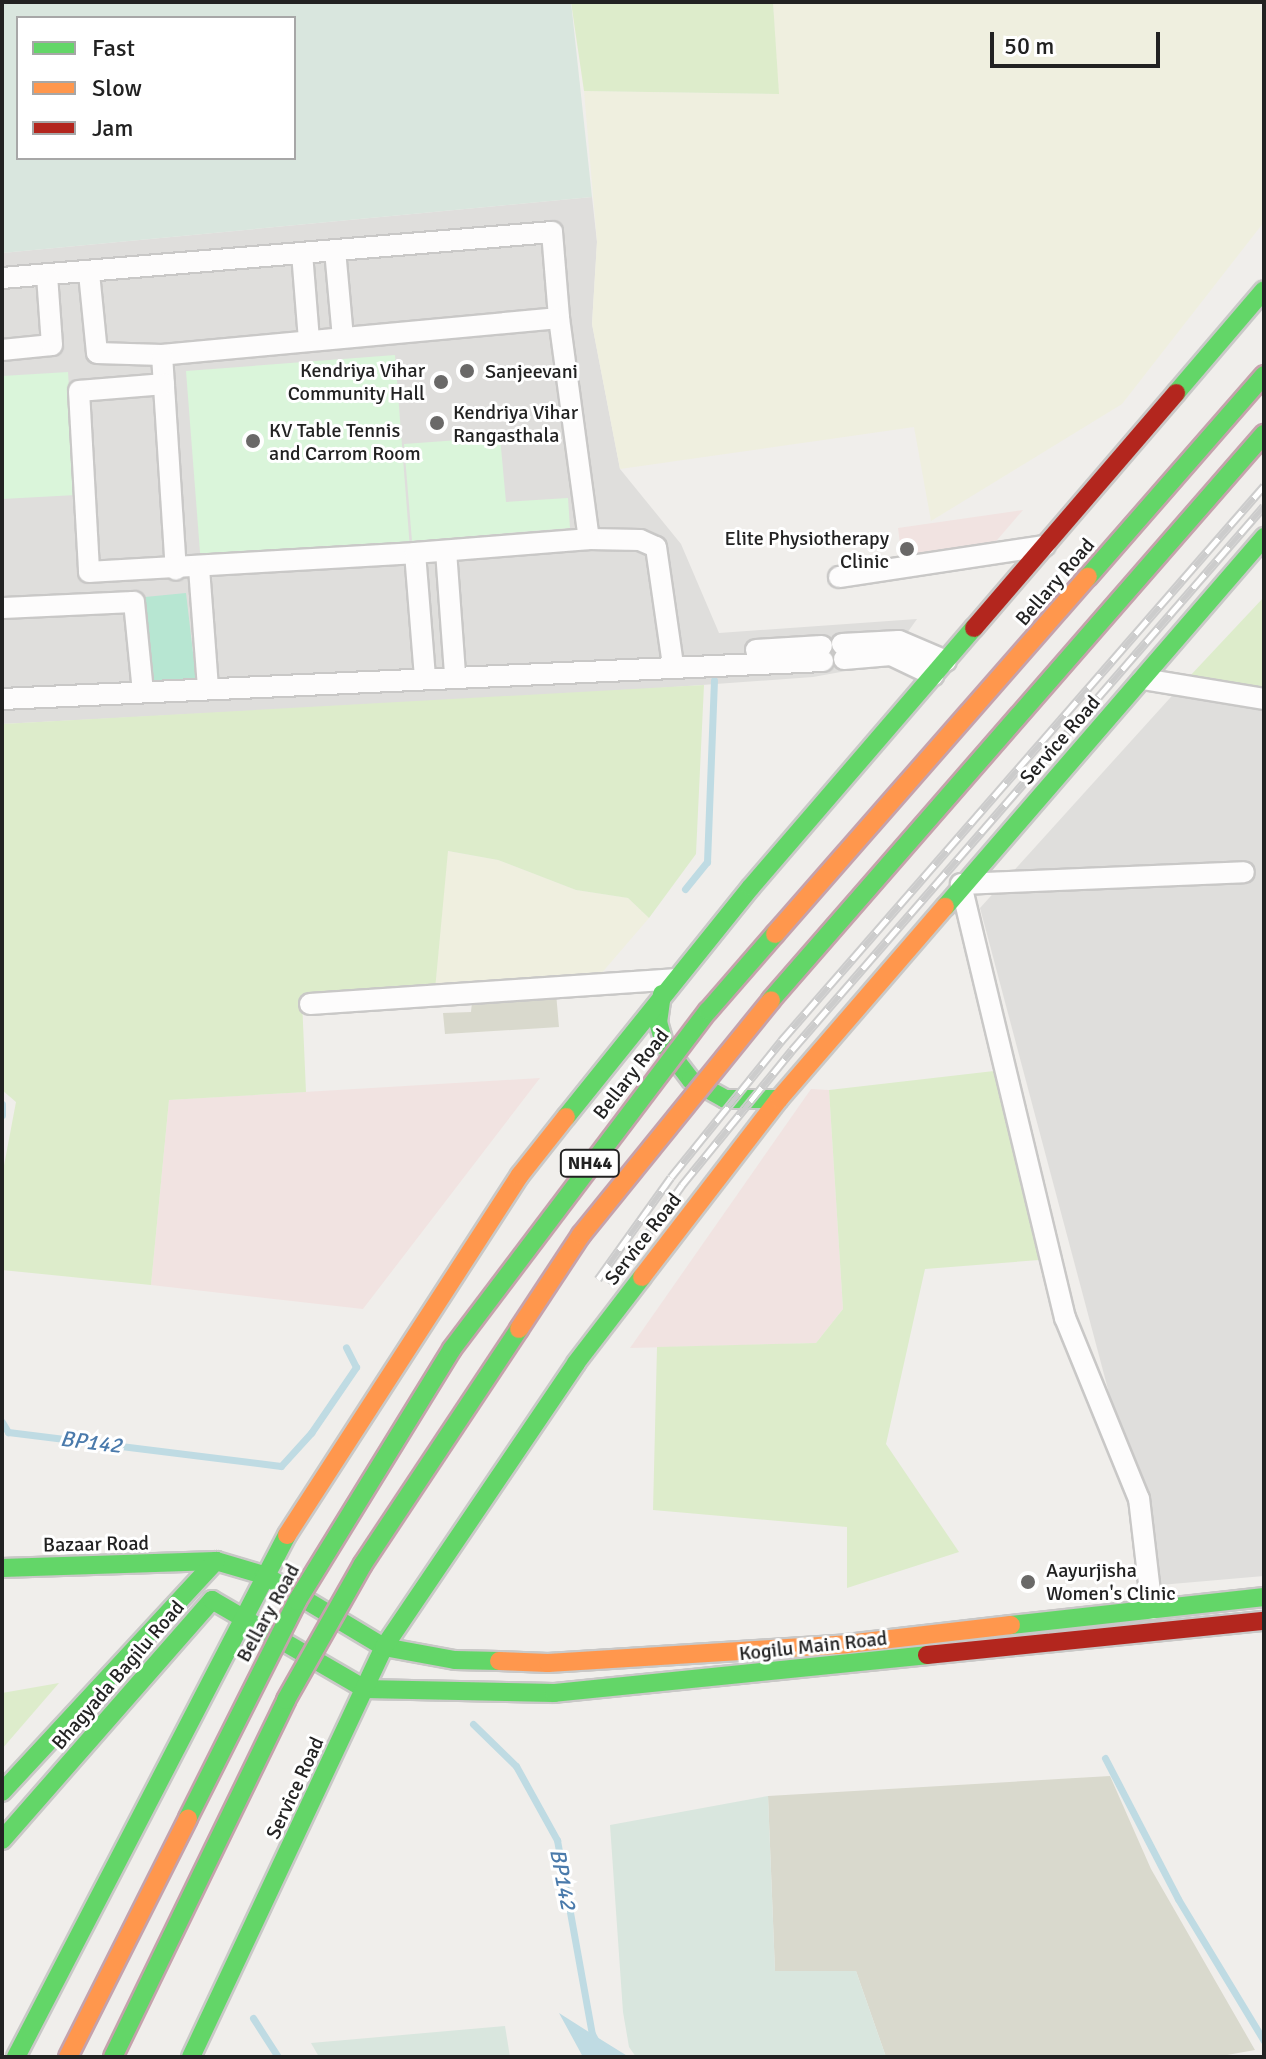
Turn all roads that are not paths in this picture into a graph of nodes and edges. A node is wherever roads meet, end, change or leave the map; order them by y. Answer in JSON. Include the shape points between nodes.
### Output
{"nodes":[{"id":1,"x":335,"y":250,"type":"junction"},
{"id":2,"x":302,"y":253,"type":"junction"},
{"id":3,"x":89,"y":273,"type":"junction"},
{"id":4,"x":47,"y":276,"type":"junction"},
{"id":5,"x":2,"y":278,"type":"edge"},
{"id":6,"x":1264,"y":290,"type":"edge"},
{"id":7,"x":559,"y":318,"type":"junction"},
{"id":8,"x":343,"y":338,"type":"junction"},
{"id":9,"x":309,"y":340,"type":"junction"},
{"id":10,"x":2,"y":350,"type":"edge"},
{"id":11,"x":162,"y":355,"type":"junction"},
{"id":12,"x":1264,"y":375,"type":"edge"},
{"id":13,"x":164,"y":384,"type":"junction"},
{"id":14,"x":1264,"y":434,"type":"edge"},
{"id":15,"x":1264,"y":537,"type":"edge"},
{"id":16,"x":589,"y":539,"type":"junction"},
{"id":17,"x":1045,"y":546,"type":"junction"},
{"id":18,"x":446,"y":551,"type":"junction"},
{"id":19,"x":415,"y":553,"type":"junction"},
{"id":20,"x":199,"y":568,"type":"junction"},
{"id":21,"x":176,"y":570,"type":"junction"},
{"id":22,"x":839,"y":577,"type":"dead end"},
{"id":23,"x":2,"y":608,"type":"edge"},
{"id":24,"x":833,"y":652,"type":"junction"},
{"id":25,"x":672,"y":660,"type":"junction"},
{"id":26,"x":940,"y":668,"type":"junction"},
{"id":27,"x":455,"y":674,"type":"junction"},
{"id":28,"x":425,"y":676,"type":"junction"},
{"id":29,"x":1143,"y":679,"type":"junction"},
{"id":30,"x":208,"y":689,"type":"junction"},
{"id":31,"x":143,"y":692,"type":"junction"},
{"id":32,"x":2,"y":699,"type":"edge"},
{"id":33,"x":1264,"y":699,"type":"edge"},
{"id":34,"x":1244,"y":872,"type":"dead end"},
{"id":35,"x":961,"y":884,"type":"junction"},
{"id":36,"x":668,"y":987,"type":"junction"},
{"id":37,"x":310,"y":1004,"type":"dead end"},
{"id":38,"x":779,"y":1099,"type":"junction"},
{"id":39,"x":216,"y":1561,"type":"junction"},
{"id":40,"x":191,"y":1563,"type":"junction"},
{"id":41,"x":2,"y":1568,"type":"edge"},
{"id":42,"x":239,"y":1568,"type":"junction"},
{"id":43,"x":264,"y":1575,"type":"junction"},
{"id":44,"x":198,"y":1584,"type":"junction"},
{"id":45,"x":1264,"y":1597,"type":"edge"},
{"id":46,"x":212,"y":1600,"type":"junction"},
{"id":47,"x":1187,"y":1605,"type":"junction"},
{"id":48,"x":1152,"y":1609,"type":"junction"},
{"id":49,"x":242,"y":1616,"type":"junction"},
{"id":50,"x":1264,"y":1621,"type":"edge"},
{"id":51,"x":1190,"y":1629,"type":"junction"},
{"id":52,"x":384,"y":1647,"type":"junction"},
{"id":53,"x":548,"y":1663,"type":"junction"},
{"id":54,"x":365,"y":1689,"type":"junction"},
{"id":55,"x":554,"y":1693,"type":"junction"},
{"id":56,"x":2,"y":1792,"type":"edge"},
{"id":57,"x":2,"y":1840,"type":"edge"},
{"id":58,"x":16,"y":2057,"type":"edge"},
{"id":59,"x":68,"y":2057,"type":"edge"},
{"id":60,"x":113,"y":2057,"type":"edge"},
{"id":61,"x":191,"y":2057,"type":"edge"}],
"edges":[{"from":1,"to":2,"type":"street"},
{"from":1,"to":7,"type":"street","via":[[549,230]]},
{"from":1,"to":8,"type":"street"},
{"from":2,"to":3,"type":"street"},
{"from":2,"to":9,"type":"street"},
{"from":3,"to":4,"type":"street"},
{"from":3,"to":11,"type":"street","via":[[97,353]]},
{"from":4,"to":5,"type":"street"},
{"from":4,"to":10,"type":"street","via":[[52,345]]},
{"from":6,"to":17,"type":"main road"},
{"from":7,"to":8,"type":"street"},
{"from":7,"to":16,"type":"street"},
{"from":8,"to":9,"type":"street"},
{"from":9,"to":11,"type":"street"},
{"from":11,"to":13,"type":"street"},
{"from":12,"to":59,"type":"main road","name":"Bellary Road","number":"NH44","bridge":true,"via":[[708,1011],[452,1349],[297,1601]]},
{"from":13,"to":21,"type":"street"},
{"from":13,"to":21,"type":"street","via":[[79,391],[88,570]]},
{"from":14,"to":60,"type":"main road","number":"NH44","bridge":true,"via":[[720,1059],[581,1235],[488,1369],[347,1591],[286,1700]]},
{"from":15,"to":29,"type":"main road","name":"Service Road"},
{"from":16,"to":18,"type":"street"},
{"from":16,"to":25,"type":"street","via":[[640,540],[656,547]]},
{"from":17,"to":22,"type":"street"},
{"from":17,"to":26,"type":"main road"},
{"from":18,"to":19,"type":"street"},
{"from":18,"to":27,"type":"street"},
{"from":19,"to":20,"type":"street"},
{"from":19,"to":28,"type":"street"},
{"from":20,"to":21,"type":"street"},
{"from":20,"to":30,"type":"street"},
{"from":23,"to":31,"type":"street","via":[[134,602]]},
{"from":24,"to":25,"type":"street"},
{"from":24,"to":26,"type":"street","via":[[883,655]]},
{"from":24,"to":26,"type":"street","via":[[899,641]]},
{"from":25,"to":27,"type":"street"},
{"from":26,"to":36,"type":"main road"},
{"from":27,"to":28,"type":"street"},
{"from":28,"to":30,"type":"street"},
{"from":29,"to":33,"type":"street"},
{"from":29,"to":35,"type":"main road","name":"Service Road"},
{"from":30,"to":31,"type":"street"},
{"from":31,"to":32,"type":"street"},
{"from":34,"to":35,"type":"street"},
{"from":35,"to":38,"type":"main road","name":"Service Road"},
{"from":35,"to":48,"type":"street","via":[[1065,1318],[1139,1499]]},
{"from":36,"to":37,"type":"street"},
{"from":36,"to":38,"type":"main road","via":[[658,1022],[665,1046],[691,1080],[725,1099]]},
{"from":36,"to":43,"type":"main road","via":[[520,1175],[306,1501]]},
{"from":38,"to":52,"type":"main road","name":"Service Road","via":[[576,1363]]},
{"from":39,"to":40,"type":"main road","name":"Bazaar Road"},
{"from":39,"to":42,"type":"main road"},
{"from":39,"to":44,"type":"main road","name":"Bhagyada Bagilu Road"},
{"from":40,"to":41,"type":"main road","name":"Bazaar Road"},
{"from":40,"to":44,"type":"main road"},
{"from":42,"to":43,"type":"main road"},
{"from":42,"to":46,"type":"main road"},
{"from":43,"to":49,"type":"main road"},
{"from":43,"to":52,"type":"main road"},
{"from":44,"to":46,"type":"main road"},
{"from":44,"to":56,"type":"main road","name":"Bhagyada Bagilu Road","via":[[159,1619]]},
{"from":45,"to":47,"type":"main road","name":"Kogilu Main Road"},
{"from":46,"to":49,"type":"main road","name":"Bhagyada Bagilu Road"},
{"from":46,"to":57,"type":"main road","name":"Bhagyada Bagilu Road"},
{"from":47,"to":48,"type":"main road","name":"Kogilu Main Road"},
{"from":47,"to":51,"type":"main road"},
{"from":48,"to":53,"type":"main road","name":"Kogilu Main Road","via":[[847,1644]]},
{"from":49,"to":54,"type":"main road","name":"Bhagyada Bagilu Road"},
{"from":49,"to":58,"type":"main road"},
{"from":50,"to":51,"type":"main road","name":"Kogilu Main Road"},
{"from":51,"to":55,"type":"main road","name":"Kogilu Main Road"},
{"from":52,"to":53,"type":"main road","name":"Kogilu Main Road","via":[[455,1660]]},
{"from":52,"to":54,"type":"main road","name":"Service Road"},
{"from":53,"to":55,"type":"main road"},
{"from":54,"to":55,"type":"main road","name":"Kogilu Main Road"},
{"from":54,"to":61,"type":"main road","name":"Service Road"}]}
